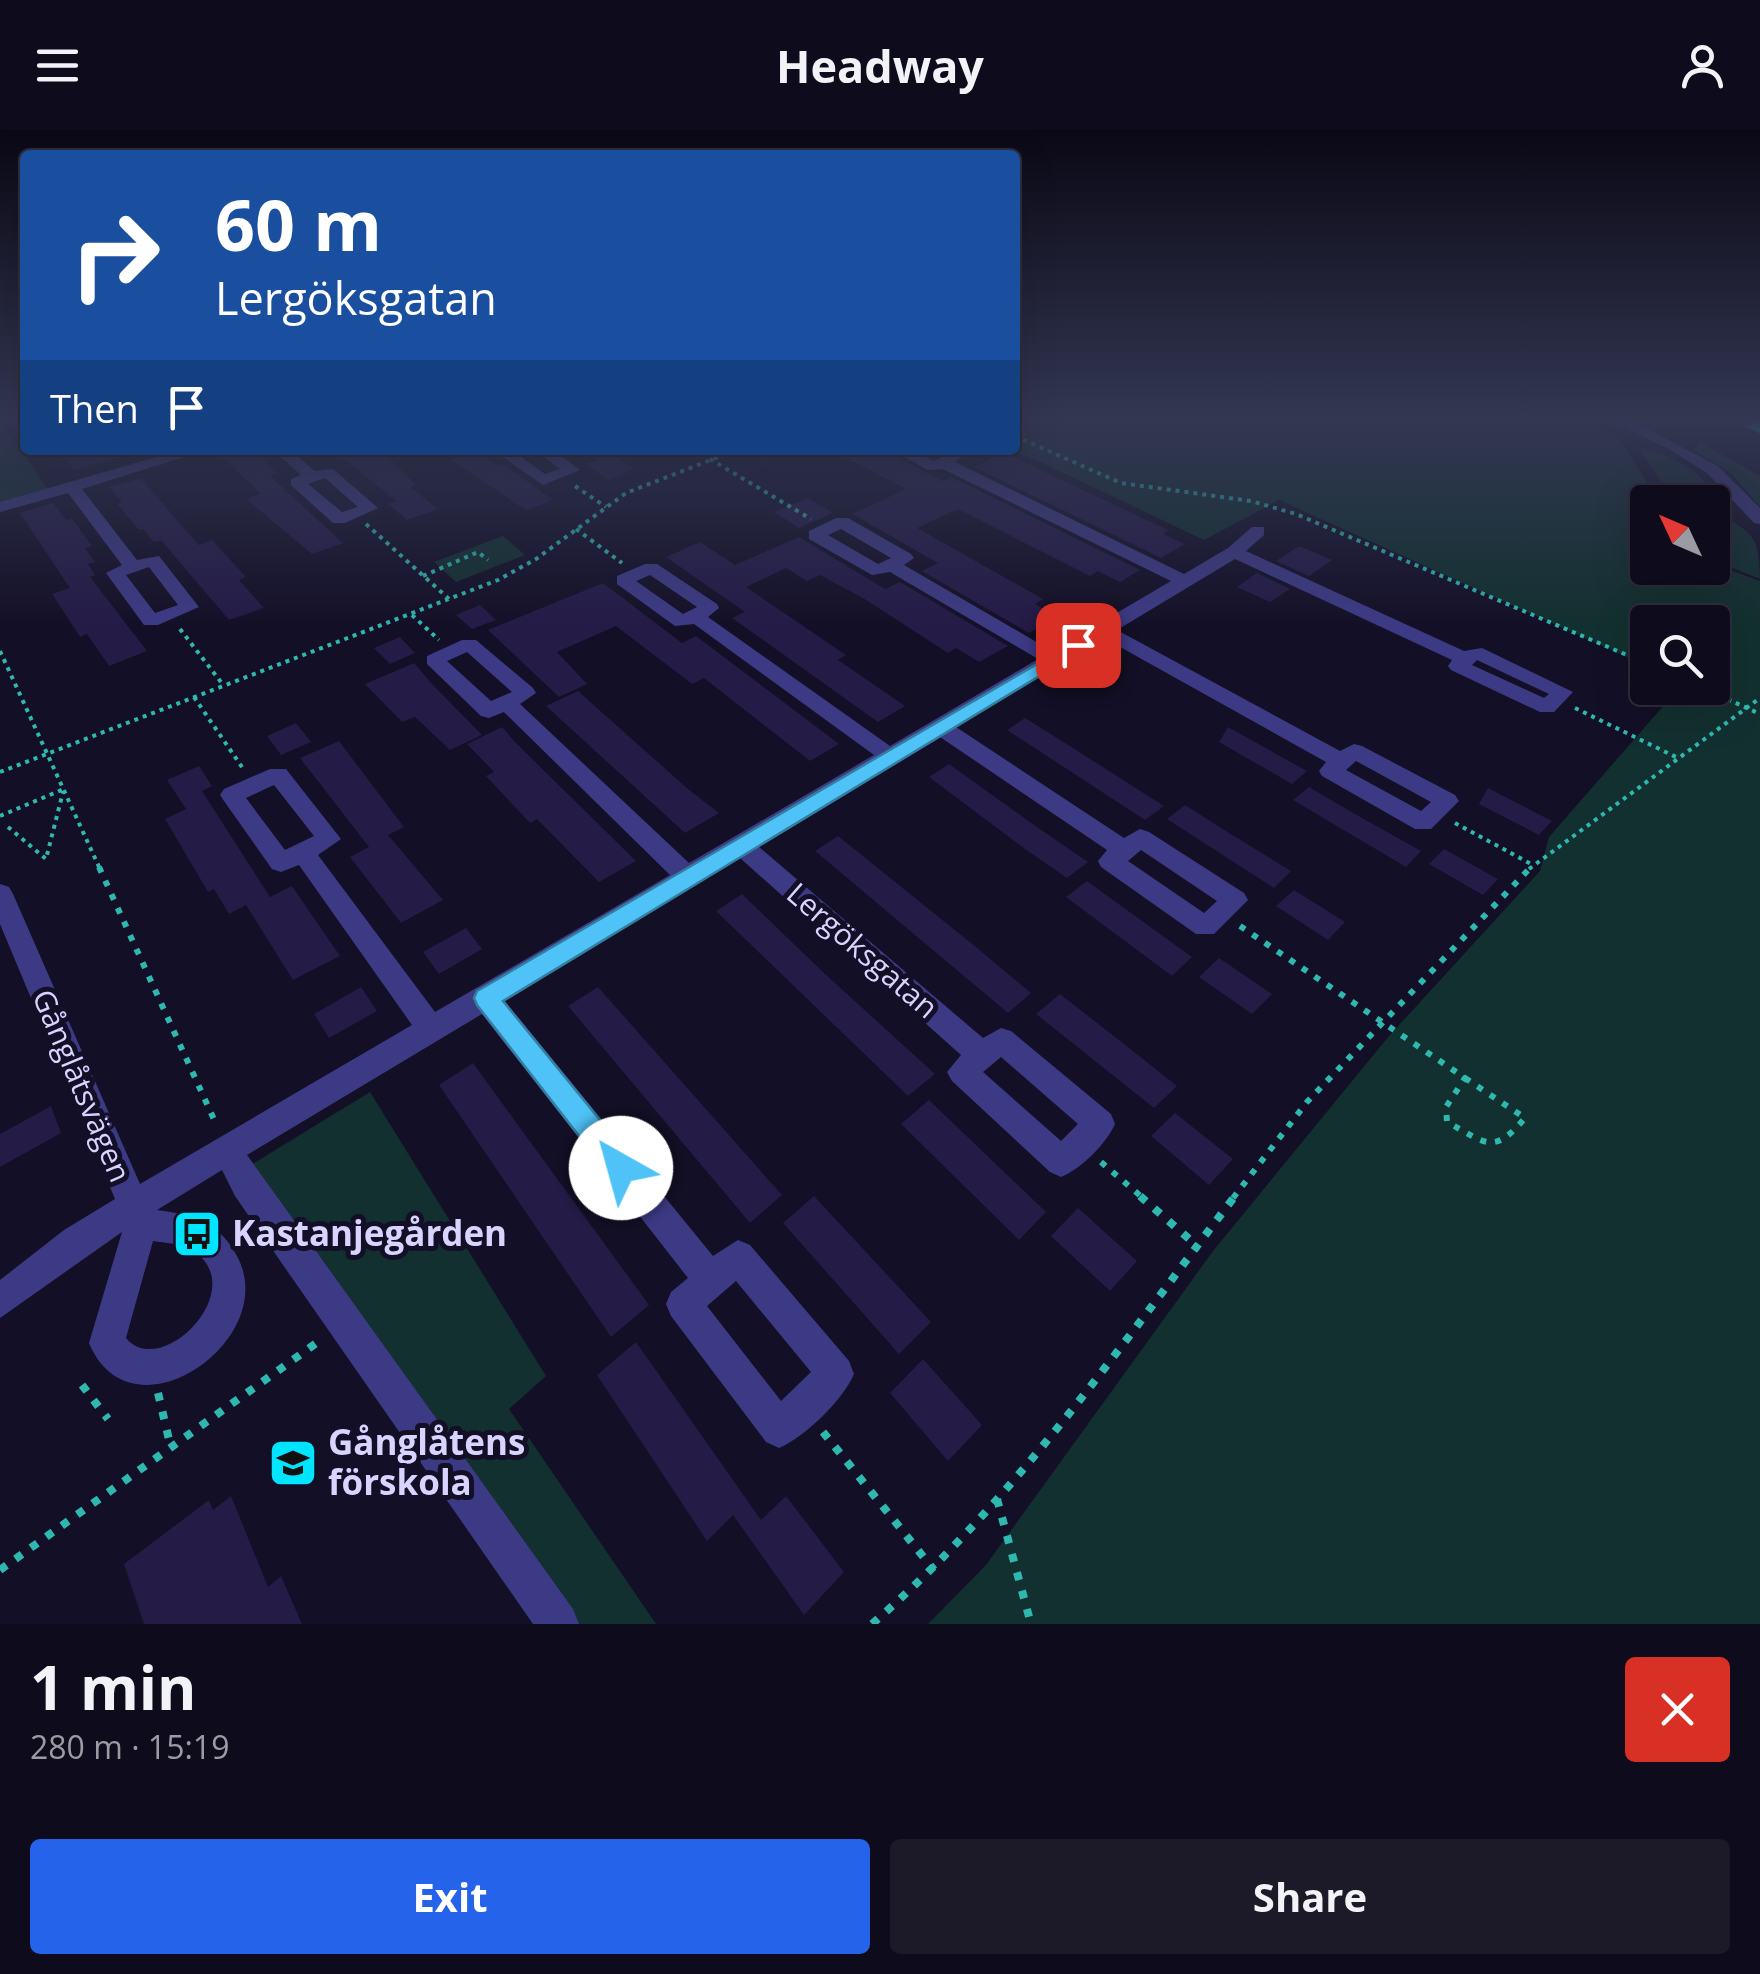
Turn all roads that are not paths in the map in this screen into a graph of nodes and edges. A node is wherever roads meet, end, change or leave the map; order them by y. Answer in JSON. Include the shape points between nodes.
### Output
{"nodes":[{"id":1,"x":72,"y":487,"type":"edge"},
{"id":2,"x":70,"y":488,"type":"edge"},
{"id":3,"x":303,"y":488,"type":"edge"},
{"id":4,"x":346,"y":488,"type":"edge"},
{"id":5,"x":1004,"y":488,"type":"edge"},
{"id":6,"x":1734,"y":488,"type":"edge"},
{"id":7,"x":0,"y":508,"type":"edge"},
{"id":8,"x":1760,"y":519,"type":"edge"},
{"id":9,"x":828,"y":529,"type":"road end"},
{"id":10,"x":1258,"y":532,"type":"dead end"},
{"id":11,"x":1234,"y":552,"type":"junction"},
{"id":12,"x":133,"y":566,"type":"junction"},
{"id":13,"x":638,"y":574,"type":"road end"},
{"id":14,"x":1185,"y":581,"type":"junction"},
{"id":15,"x":1103,"y":630,"type":"junction"},
{"id":16,"x":1053,"y":660,"type":"junction"},
{"id":17,"x":1556,"y":699,"type":"road end"},
{"id":18,"x":506,"y":702,"type":"junction"},
{"id":19,"x":941,"y":726,"type":"junction"},
{"id":20,"x":891,"y":757,"type":"junction"},
{"id":21,"x":1435,"y":812,"type":"road end"},
{"id":22,"x":742,"y":846,"type":"junction"},
{"id":23,"x":1125,"y":850,"type":"junction"},
{"id":24,"x":303,"y":852,"type":"junction"},
{"id":25,"x":688,"y":877,"type":"junction"},
{"id":26,"x":0,"y":894,"type":"edge"},
{"id":27,"x":486,"y":998,"type":"junction"},
{"id":28,"x":432,"y":1030,"type":"junction"},
{"id":29,"x":982,"y":1056,"type":"junction"},
{"id":30,"x":229,"y":1152,"type":"junction"},
{"id":31,"x":137,"y":1215,"type":"junction"},
{"id":32,"x":710,"y":1280,"type":"junction"},
{"id":33,"x":0,"y":1300,"type":"edge"},
{"id":34,"x":558,"y":1624,"type":"edge"}],
"edges":[{"from":1,"to":12,"type":"street"},
{"from":2,"to":7,"type":"street"},
{"from":3,"to":4,"type":"street","via":[[339,519],[370,508]]},
{"from":5,"to":14,"type":"street"},
{"from":6,"to":8,"type":"street"},
{"from":9,"to":16,"type":"street","via":[[842,522],[905,558],[890,565]]},
{"from":10,"to":11,"type":"street"},
{"from":11,"to":14,"type":"street"},
{"from":11,"to":17,"type":"street","via":[[1466,660],[1458,666],[1547,708]]},
{"from":12,"to":12,"type":"street","via":[[115,573],[151,621],[190,607],[153,560]]},
{"from":13,"to":20,"type":"street","via":[[652,568],[710,608],[695,616]]},
{"from":14,"to":15,"type":"street"},
{"from":15,"to":16,"type":"street"},
{"from":15,"to":21,"type":"street","via":[[1342,761],[1330,771],[1423,823]]},
{"from":16,"to":19,"type":"street"},
{"from":18,"to":18,"type":"street","via":[[526,693],[470,644],[434,660],[489,711]]},
{"from":18,"to":25,"type":"street"},
{"from":19,"to":20,"type":"street"},
{"from":19,"to":23,"type":"street"},
{"from":20,"to":22,"type":"street"},
{"from":22,"to":25,"type":"street"},
{"from":22,"to":29,"type":"street","name":"Lergöksgatan"},
{"from":23,"to":23,"type":"street","via":[[1110,861],[1205,927],[1235,900],[1140,838]]},
{"from":24,"to":24,"type":"street","via":[[328,839],[278,774],[232,795],[280,863]]},
{"from":24,"to":28,"type":"street"},
{"from":25,"to":27,"type":"street"},
{"from":26,"to":31,"type":"street","name":"Gånglåtsvägen"},
{"from":27,"to":28,"type":"street"},
{"from":27,"to":32,"type":"street"},
{"from":28,"to":30,"type":"street"},
{"from":29,"to":29,"type":"street","via":[[962,1072],[1061,1162],[1100,1124],[1002,1040]]},
{"from":30,"to":31,"type":"street"},
{"from":30,"to":34,"type":"street"},
{"from":31,"to":31,"type":"street","via":[[107,1343],[128,1368],[152,1369],[187,1354],[221,1322],[230,1274],[197,1234]]},
{"from":31,"to":33,"type":"street","via":[[76,1242]]},
{"from":32,"to":32,"type":"street","via":[[683,1304],[779,1429],[836,1374],[738,1257]]}]}
